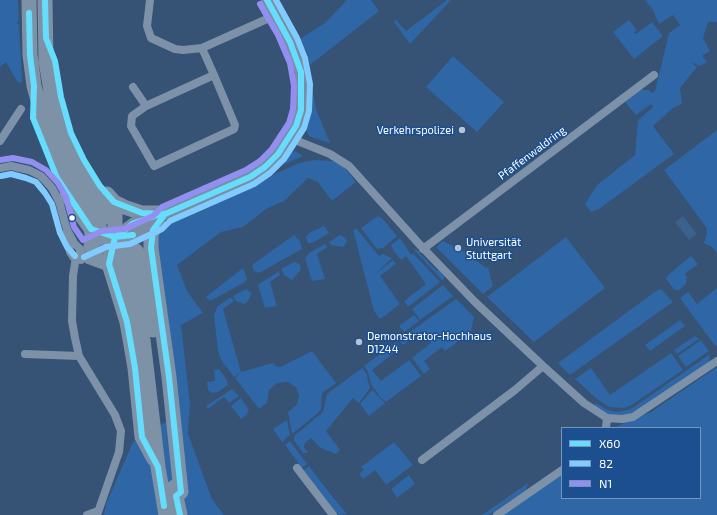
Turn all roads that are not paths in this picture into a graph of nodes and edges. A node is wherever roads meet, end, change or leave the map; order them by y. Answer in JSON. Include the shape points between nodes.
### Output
{"nodes":[{"id":1,"x":29,"y":0,"type":"edge"},
{"id":2,"x":41,"y":0,"type":"edge"},
{"id":3,"x":45,"y":0,"type":"edge"},
{"id":4,"x":150,"y":0,"type":"edge"},
{"id":5,"x":267,"y":0,"type":"edge"},
{"id":6,"x":276,"y":15,"type":"junction"},
{"id":7,"x":46,"y":38,"type":"junction"},
{"id":8,"x":202,"y":48,"type":"junction"},
{"id":9,"x":214,"y":75,"type":"junction"},
{"id":10,"x":654,"y":75,"type":"dead end"},
{"id":11,"x":34,"y":86,"type":"junction"},
{"id":12,"x":133,"y":87,"type":"dead end"},
{"id":13,"x":146,"y":106,"type":"junction"},
{"id":14,"x":21,"y":109,"type":"dead end"},
{"id":15,"x":290,"y":138,"type":"junction"},
{"id":16,"x":0,"y":141,"type":"edge"},
{"id":17,"x":0,"y":168,"type":"edge"},
{"id":18,"x":85,"y":181,"type":"junction"},
{"id":19,"x":110,"y":199,"type":"junction"},
{"id":20,"x":160,"y":216,"type":"junction"},
{"id":21,"x":100,"y":224,"type":"junction"},
{"id":22,"x":115,"y":237,"type":"junction"},
{"id":23,"x":423,"y":249,"type":"junction"},
{"id":24,"x":85,"y":252,"type":"junction"},
{"id":25,"x":119,"y":257,"type":"junction"},
{"id":26,"x":155,"y":287,"type":"junction"},
{"id":27,"x":25,"y":354,"type":"dead end"},
{"id":28,"x":79,"y":356,"type":"junction"},
{"id":29,"x":717,"y":361,"type":"edge"},
{"id":30,"x":543,"y":366,"type":"junction"},
{"id":31,"x":607,"y":418,"type":"junction"},
{"id":32,"x":606,"y":427,"type":"edge"},
{"id":33,"x":422,"y":460,"type":"dead end"},
{"id":34,"x":297,"y":468,"type":"dead end"},
{"id":35,"x":561,"y":471,"type":"edge"},
{"id":36,"x":176,"y":496,"type":"junction"},
{"id":37,"x":98,"y":513,"type":"edge"},
{"id":38,"x":87,"y":515,"type":"edge"},
{"id":39,"x":166,"y":515,"type":"edge"},
{"id":40,"x":180,"y":515,"type":"edge"},
{"id":41,"x":333,"y":515,"type":"edge"},
{"id":42,"x":497,"y":515,"type":"edge"}],
"edges":[{"from":1,"to":11,"type":"highway","via":[[30,55]]},
{"from":2,"to":18,"type":"highway","via":[[44,74],[49,104],[61,142],[77,174]]},
{"from":3,"to":7,"type":"highway"},
{"from":4,"to":8,"type":"street","via":[[147,26],[151,38],[175,49]]},
{"from":5,"to":6,"type":"street"},
{"from":6,"to":8,"type":"street"},
{"from":6,"to":15,"type":"street","via":[[301,72],[301,110]]},
{"from":7,"to":18,"type":"highway","via":[[46,61],[53,103],[64,137]]},
{"from":7,"to":19,"type":"highway","via":[[55,61],[61,97],[72,133],[84,160]]},
{"from":8,"to":9,"type":"street"},
{"from":9,"to":13,"type":"street"},
{"from":9,"to":13,"type":"street","via":[[235,125],[234,129],[154,166],[130,121],[135,113]]},
{"from":10,"to":23,"type":"street","name":"Pfaffenwaldring"},
{"from":11,"to":21,"type":"highway","via":[[50,141],[72,185]]},
{"from":11,"to":21,"type":"highway","via":[[33,118],[57,178],[80,215]]},
{"from":12,"to":13,"type":"street"},
{"from":14,"to":16,"type":"street"},
{"from":15,"to":20,"type":"street","via":[[274,158],[250,177]]},
{"from":15,"to":23,"type":"street","via":[[330,154],[345,164]]},
{"from":17,"to":24,"type":"street","via":[[11,166],[41,176],[59,201],[67,230],[74,243]]},
{"from":18,"to":21,"type":"highway"},
{"from":19,"to":20,"type":"highway","bridge":true,"via":[[130,210]]},
{"from":19,"to":22,"type":"highway","bridge":true,"via":[[114,210]]},
{"from":20,"to":22,"type":"street","bridge":true,"via":[[134,223]]},
{"from":20,"to":26,"type":"highway","via":[[150,240]]},
{"from":21,"to":22,"type":"highway","bridge":true},
{"from":21,"to":24,"type":"highway"},
{"from":22,"to":24,"type":"street","bridge":true,"via":[[104,239]]},
{"from":22,"to":25,"type":"highway","bridge":true},
{"from":22,"to":26,"type":"highway","bridge":true,"via":[[139,254]]},
{"from":23,"to":30,"type":"street"},
{"from":24,"to":25,"type":"highway"},
{"from":24,"to":28,"type":"street","via":[[73,276],[72,321]]},
{"from":25,"to":36,"type":"highway","via":[[140,281],[150,315],[167,452]]},
{"from":25,"to":39,"type":"highway","via":[[142,437],[158,467]]},
{"from":26,"to":36,"type":"highway","via":[[163,330],[181,492]]},
{"from":27,"to":28,"type":"street"},
{"from":28,"to":37,"type":"street","via":[[115,414],[121,431],[119,452]]},
{"from":29,"to":31,"type":"street","via":[[633,417]]},
{"from":30,"to":31,"type":"street","via":[[584,403]]},
{"from":30,"to":33,"type":"street"},
{"from":31,"to":32,"type":"street"},
{"from":34,"to":41,"type":"street"},
{"from":35,"to":42,"type":"street"},
{"from":36,"to":40,"type":"highway"},
{"from":37,"to":38,"type":"street"}]}
